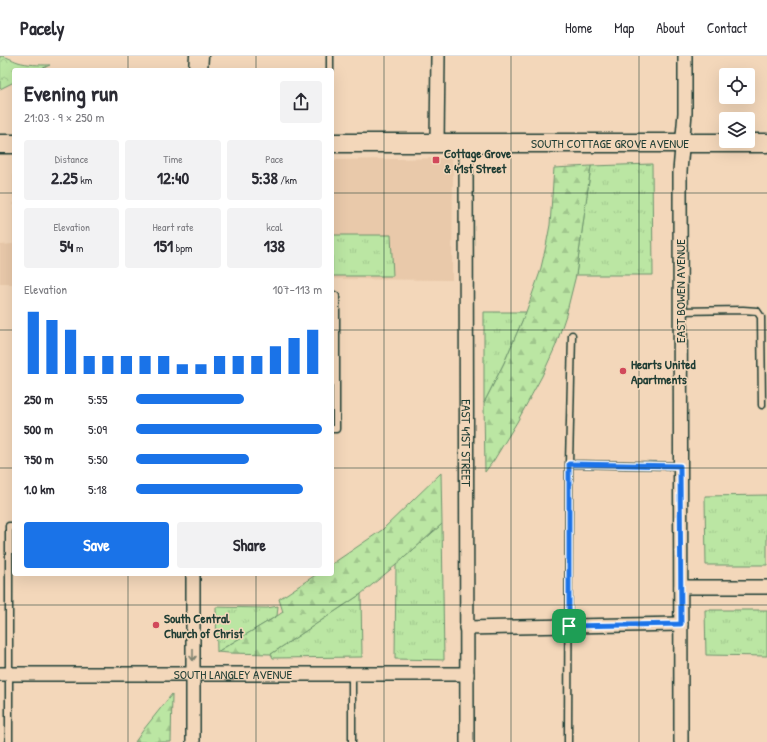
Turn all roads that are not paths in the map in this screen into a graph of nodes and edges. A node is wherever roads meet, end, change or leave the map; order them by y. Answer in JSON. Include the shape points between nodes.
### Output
{"nodes":[{"id":1,"x":199,"y":56,"type":"edge"},
{"id":2,"x":330,"y":56,"type":"edge"},
{"id":3,"x":438,"y":56,"type":"edge"},
{"id":4,"x":685,"y":56,"type":"edge"},
{"id":5,"x":198,"y":68,"type":"edge"},
{"id":6,"x":330,"y":68,"type":"edge"},
{"id":7,"x":334,"y":143,"type":"edge"},
{"id":8,"x":437,"y":143,"type":"junction"},
{"id":9,"x":466,"y":143,"type":"junction"},
{"id":10,"x":682,"y":143,"type":"junction"},
{"id":11,"x":767,"y":143,"type":"edge"},
{"id":12,"x":0,"y":144,"type":"edge"},
{"id":13,"x":12,"y":144,"type":"edge"},
{"id":14,"x":334,"y":295,"type":"edge"},
{"id":15,"x":680,"y":311,"type":"junction"},
{"id":16,"x":572,"y":335,"type":"dead end"},
{"id":17,"x":762,"y":405,"type":"dead end"},
{"id":18,"x":334,"y":430,"type":"edge"},
{"id":19,"x":569,"y":464,"type":"junction"},
{"id":20,"x":680,"y":466,"type":"junction"},
{"id":21,"x":12,"y":526,"type":"edge"},
{"id":22,"x":193,"y":576,"type":"edge"},
{"id":23,"x":680,"y":587,"type":"junction"},
{"id":24,"x":767,"y":587,"type":"edge"},
{"id":25,"x":681,"y":624,"type":"junction"},
{"id":26,"x":569,"y":626,"type":"junction"},
{"id":27,"x":466,"y":628,"type":"junction"},
{"id":28,"x":4,"y":674,"type":"edge"},
{"id":29,"x":194,"y":674,"type":"junction"},
{"id":30,"x":352,"y":674,"type":"junction"},
{"id":31,"x":467,"y":674,"type":"junction"},
{"id":32,"x":8,"y":742,"type":"edge"},
{"id":33,"x":194,"y":742,"type":"edge"},
{"id":34,"x":352,"y":742,"type":"edge"},
{"id":35,"x":467,"y":742,"type":"edge"},
{"id":36,"x":568,"y":742,"type":"edge"},
{"id":37,"x":681,"y":742,"type":"edge"}],
"edges":[{"from":1,"to":5,"type":"main road"},
{"from":2,"to":6,"type":"lane"},
{"from":3,"to":8,"type":"street"},
{"from":4,"to":10,"type":"street","name":"EAST BOWEN AVENUE"},
{"from":7,"to":8,"type":"main road","name":"SOUTH COTTAGE GROVE AVENUE"},
{"from":8,"to":9,"type":"main road","name":"SOUTH COTTAGE GROVE AVENUE"},
{"from":9,"to":10,"type":"main road","name":"SOUTH COTTAGE GROVE AVENUE"},
{"from":9,"to":27,"type":"street","name":"EAST 41ST STREET"},
{"from":10,"to":11,"type":"main road","name":"SOUTH COTTAGE GROVE AVENUE"},
{"from":10,"to":15,"type":"street","name":"EAST BOWEN AVENUE"},
{"from":12,"to":13,"type":"main road"},
{"from":14,"to":18,"type":"lane"},
{"from":15,"to":17,"type":"lane","via":[[757,311],[761,317]]},
{"from":15,"to":20,"type":"street","name":"EAST BOWEN AVENUE"},
{"from":16,"to":19,"type":"lane"},
{"from":19,"to":20,"type":"lane"},
{"from":19,"to":26,"type":"lane"},
{"from":20,"to":23,"type":"street","name":"EAST BOWEN AVENUE"},
{"from":21,"to":28,"type":"lane","via":[[9,526]]},
{"from":22,"to":29,"type":"street","one_way":true},
{"from":23,"to":24,"type":"street"},
{"from":23,"to":25,"type":"street","name":"EAST BOWEN AVENUE"},
{"from":25,"to":26,"type":"street"},
{"from":25,"to":37,"type":"street","name":"EAST BOWEN AVENUE"},
{"from":26,"to":27,"type":"street"},
{"from":26,"to":36,"type":"lane"},
{"from":27,"to":31,"type":"street","name":"EAST 41ST STREET"},
{"from":28,"to":29,"type":"street","name":"SOUTH LANGLEY AVENUE"},
{"from":28,"to":32,"type":"lane"},
{"from":29,"to":30,"type":"street","name":"SOUTH LANGLEY AVENUE"},
{"from":29,"to":33,"type":"street"},
{"from":30,"to":31,"type":"street","name":"SOUTH LANGLEY AVENUE"},
{"from":30,"to":34,"type":"lane"},
{"from":31,"to":35,"type":"street","name":"EAST 41ST STREET"}]}
